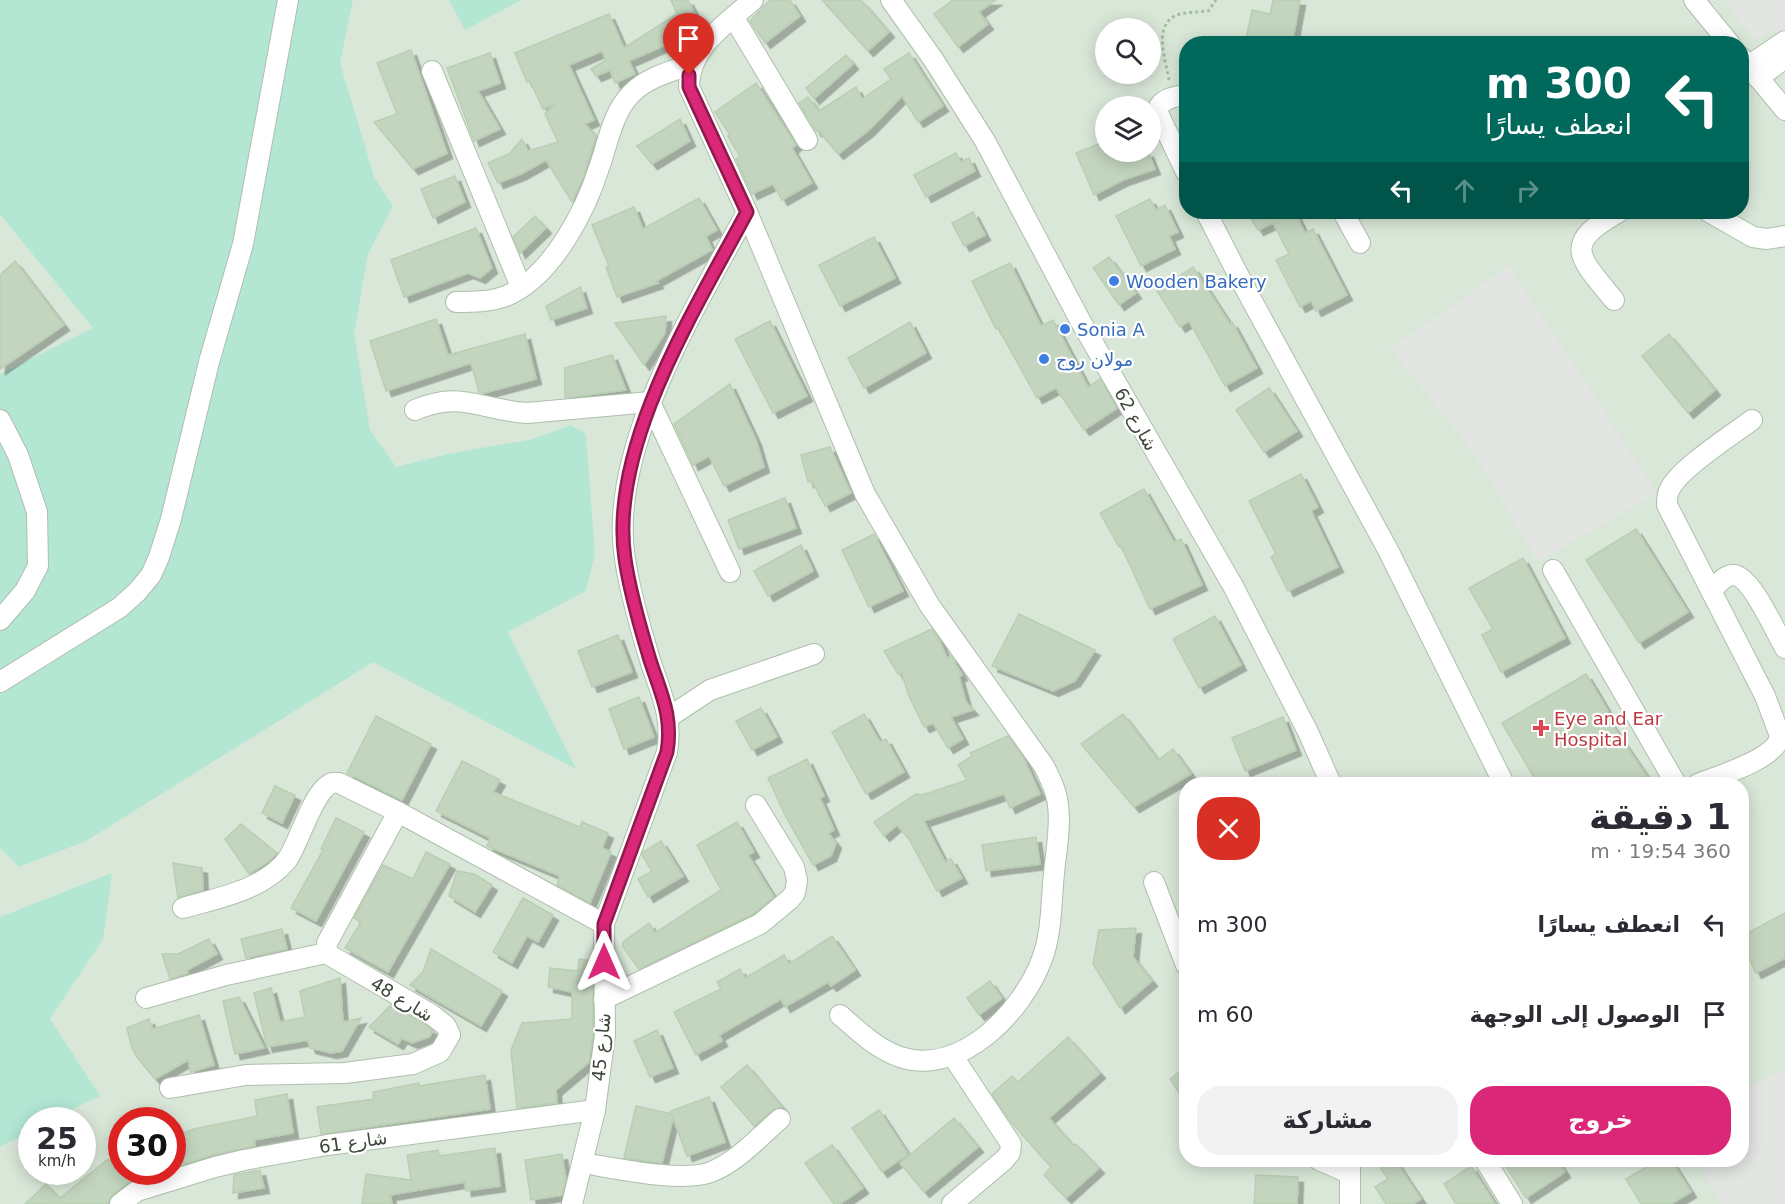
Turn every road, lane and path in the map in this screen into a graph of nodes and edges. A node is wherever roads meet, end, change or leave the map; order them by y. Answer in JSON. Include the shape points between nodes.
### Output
{"nodes":[{"id":1,"x":288,"y":0,"type":"edge"},
{"id":2,"x":753,"y":0,"type":"edge"},
{"id":3,"x":891,"y":0,"type":"edge"},
{"id":4,"x":1216,"y":0,"type":"edge"},
{"id":5,"x":1694,"y":0,"type":"edge"},
{"id":6,"x":734,"y":18,"type":"junction"},
{"id":7,"x":1723,"y":36,"type":"edge"},
{"id":8,"x":1785,"y":41,"type":"edge"},
{"id":9,"x":1785,"y":58,"type":"edge"},
{"id":10,"x":692,"y":64,"type":"junction"},
{"id":11,"x":1749,"y":67,"type":"edge"},
{"id":12,"x":432,"y":71,"type":"dead end"},
{"id":13,"x":1179,"y":96,"type":"edge"},
{"id":14,"x":1785,"y":111,"type":"edge"},
{"id":15,"x":807,"y":140,"type":"dead end"},
{"id":16,"x":1179,"y":158,"type":"edge"},
{"id":17,"x":747,"y":212,"type":"junction"},
{"id":18,"x":1210,"y":219,"type":"edge"},
{"id":19,"x":1347,"y":219,"type":"edge"},
{"id":20,"x":1607,"y":219,"type":"edge"},
{"id":21,"x":1721,"y":219,"type":"edge"},
{"id":22,"x":1785,"y":236,"type":"edge"},
{"id":23,"x":1360,"y":243,"type":"dead end"},
{"id":24,"x":521,"y":287,"type":"junction"},
{"id":25,"x":1614,"y":300,"type":"dead end"},
{"id":26,"x":456,"y":302,"type":"dead end"},
{"id":27,"x":650,"y":402,"type":"junction"},
{"id":28,"x":415,"y":410,"type":"dead end"},
{"id":29,"x":0,"y":420,"type":"edge"},
{"id":30,"x":1752,"y":420,"type":"dead end"},
{"id":31,"x":1553,"y":570,"type":"dead end"},
{"id":32,"x":730,"y":572,"type":"dead end"},
{"id":33,"x":1711,"y":591,"type":"junction"},
{"id":34,"x":0,"y":620,"type":"edge"},
{"id":35,"x":1785,"y":648,"type":"edge"},
{"id":36,"x":814,"y":654,"type":"dead end"},
{"id":37,"x":0,"y":682,"type":"edge"},
{"id":38,"x":669,"y":717,"type":"junction"},
{"id":39,"x":1328,"y":777,"type":"edge"},
{"id":40,"x":1501,"y":777,"type":"edge"},
{"id":41,"x":1672,"y":777,"type":"edge"},
{"id":42,"x":1715,"y":777,"type":"edge"},
{"id":43,"x":756,"y":805,"type":"dead end"},
{"id":44,"x":398,"y":812,"type":"junction"},
{"id":45,"x":1154,"y":882,"type":"dead end"},
{"id":46,"x":183,"y":908,"type":"dead end"},
{"id":47,"x":604,"y":924,"type":"junction"},
{"id":48,"x":1179,"y":947,"type":"edge"},
{"id":49,"x":326,"y":953,"type":"junction"},
{"id":50,"x":146,"y":998,"type":"dead end"},
{"id":51,"x":604,"y":999,"type":"junction"},
{"id":52,"x":840,"y":1015,"type":"dead end"},
{"id":53,"x":952,"y":1055,"type":"junction"},
{"id":54,"x":170,"y":1088,"type":"dead end"},
{"id":55,"x":595,"y":1110,"type":"junction"},
{"id":56,"x":780,"y":1119,"type":"dead end"},
{"id":57,"x":583,"y":1163,"type":"junction"},
{"id":58,"x":1350,"y":1167,"type":"edge"},
{"id":59,"x":1489,"y":1167,"type":"edge"},
{"id":60,"x":120,"y":1204,"type":"edge"},
{"id":61,"x":572,"y":1204,"type":"edge"},
{"id":62,"x":952,"y":1204,"type":"edge"},
{"id":63,"x":1350,"y":1204,"type":"edge"},
{"id":64,"x":1512,"y":1204,"type":"edge"}],
"edges":[{"from":1,"to":37,"type":"street","via":[[243,244],[159,557],[151,575],[119,608]]},
{"from":2,"to":6,"type":"street"},
{"from":3,"to":39,"type":"street","name":"شارع 62","via":[[985,141],[1081,322],[1233,586]]},
{"from":4,"to":13,"type":"path","via":[[1208,11],[1168,20],[1162,32]]},
{"from":5,"to":7,"type":"street"},
{"from":6,"to":10,"type":"street","via":[[709,39]]},
{"from":6,"to":15,"type":"street"},
{"from":8,"to":11,"type":"street"},
{"from":9,"to":11,"type":"street"},
{"from":10,"to":17,"type":"street","via":[[689,87]]},
{"from":10,"to":24,"type":"street","via":[[646,81],[630,95],[618,113],[597,175],[566,242]]},
{"from":11,"to":14,"type":"street"},
{"from":12,"to":24,"type":"street"},
{"from":13,"to":16,"type":"street","via":[[1159,104],[1156,111]]},
{"from":17,"to":27,"type":"street","name":"شارع 45"},
{"from":17,"to":53,"type":"street","via":[[865,494],[930,606],[1044,766],[1059,805],[1048,938],[1042,959],[1020,1001],[996,1028],[979,1042]]},
{"from":18,"to":40,"type":"street","via":[[1388,550]]},
{"from":19,"to":23,"type":"street"},
{"from":20,"to":25,"type":"street","via":[[1593,229],[1580,248],[1592,273]]},
{"from":21,"to":22,"type":"street","via":[[1753,237]]},
{"from":24,"to":26,"type":"street","via":[[493,300]]},
{"from":27,"to":28,"type":"street","via":[[527,413],[462,400]]},
{"from":27,"to":32,"type":"street"},
{"from":27,"to":38,"type":"street","name":"شارع 45","via":[[628,477],[623,508],[624,557]]},
{"from":29,"to":34,"type":"street","via":[[18,455],[37,512],[38,566],[25,591]]},
{"from":30,"to":33,"type":"street","via":[[1685,471],[1668,492],[1667,505]]},
{"from":31,"to":41,"type":"street"},
{"from":33,"to":35,"type":"street","via":[[1726,577],[1741,578],[1757,597]]},
{"from":33,"to":42,"type":"street","via":[[1765,696],[1780,736],[1776,747],[1761,758]]},
{"from":36,"to":38,"type":"street","via":[[710,690]]},
{"from":38,"to":47,"type":"street","name":"شارع 45","via":[[667,752]]},
{"from":43,"to":51,"type":"street","via":[[794,867],[795,893],[760,924]]},
{"from":44,"to":46,"type":"street","via":[[339,783],[330,784],[320,794],[288,858],[273,874],[222,897]]},
{"from":44,"to":47,"type":"street"},
{"from":44,"to":49,"type":"street","via":[[327,943]]},
{"from":45,"to":48,"type":"street"},
{"from":47,"to":51,"type":"street","name":"شارع 45"},
{"from":49,"to":50,"type":"street"},
{"from":49,"to":54,"type":"street","name":"شارع 48","via":[[446,1026],[450,1035],[440,1052],[413,1064],[345,1073],[246,1075]]},
{"from":51,"to":55,"type":"street","name":"شارع 45","via":[[605,1035]]},
{"from":52,"to":53,"type":"street","via":[[863,1035],[901,1058],[927,1060]]},
{"from":53,"to":62,"type":"street","via":[[1011,1144],[1004,1160]]},
{"from":55,"to":57,"type":"street","name":"شارع 45"},
{"from":55,"to":60,"type":"street","name":"شارع 61","via":[[327,1145],[244,1160],[136,1191]]},
{"from":56,"to":57,"type":"street","via":[[710,1172],[688,1176]]},
{"from":57,"to":61,"type":"street","name":"شارع 45"},
{"from":58,"to":63,"type":"street"},
{"from":59,"to":64,"type":"street"}]}
